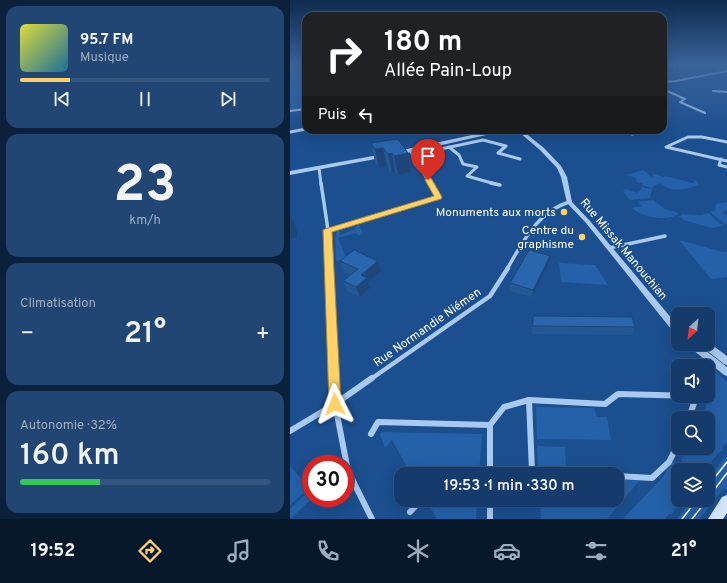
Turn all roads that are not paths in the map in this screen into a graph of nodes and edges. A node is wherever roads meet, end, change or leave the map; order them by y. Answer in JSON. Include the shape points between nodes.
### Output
{"nodes":[{"id":1,"x":667,"y":91,"type":"edge"},
{"id":2,"x":713,"y":91,"type":"dead end"},
{"id":3,"x":727,"y":92,"type":"edge"},
{"id":4,"x":302,"y":110,"type":"edge"},
{"id":5,"x":290,"y":111,"type":"edge"},
{"id":6,"x":705,"y":113,"type":"dead end"},
{"id":7,"x":302,"y":130,"type":"edge"},
{"id":8,"x":290,"y":132,"type":"edge"},
{"id":9,"x":492,"y":134,"type":"edge"},
{"id":10,"x":495,"y":134,"type":"edge"},
{"id":11,"x":514,"y":134,"type":"edge"},
{"id":12,"x":525,"y":134,"type":"edge"},
{"id":13,"x":482,"y":138,"type":"junction"},
{"id":14,"x":533,"y":142,"type":"junction"},
{"id":15,"x":727,"y":142,"type":"edge"},
{"id":16,"x":449,"y":147,"type":"junction"},
{"id":17,"x":411,"y":153,"type":"junction"},
{"id":18,"x":520,"y":159,"type":"dead end"},
{"id":19,"x":721,"y":159,"type":"junction"},
{"id":20,"x":727,"y":161,"type":"edge"},
{"id":21,"x":727,"y":167,"type":"edge"},
{"id":22,"x":319,"y":168,"type":"junction"},
{"id":23,"x":290,"y":173,"type":"edge"},
{"id":24,"x":500,"y":186,"type":"dead end"},
{"id":25,"x":569,"y":202,"type":"junction"},
{"id":26,"x":328,"y":230,"type":"junction"},
{"id":27,"x":665,"y":236,"type":"dead end"},
{"id":28,"x":609,"y":248,"type":"junction"},
{"id":29,"x":661,"y":311,"type":"junction"},
{"id":30,"x":671,"y":319,"type":"edge"},
{"id":31,"x":671,"y":323,"type":"edge"},
{"id":32,"x":700,"y":351,"type":"edge"},
{"id":33,"x":713,"y":351,"type":"edge"},
{"id":34,"x":727,"y":361,"type":"edge"},
{"id":35,"x":724,"y":369,"type":"edge"},
{"id":36,"x":671,"y":396,"type":"edge"},
{"id":37,"x":529,"y":400,"type":"junction"},
{"id":38,"x":335,"y":404,"type":"junction"},
{"id":39,"x":490,"y":425,"type":"junction"},
{"id":40,"x":290,"y":431,"type":"edge"},
{"id":41,"x":371,"y":434,"type":"dead end"},
{"id":42,"x":672,"y":455,"type":"edge"},
{"id":43,"x":490,"y":467,"type":"edge"},
{"id":44,"x":532,"y":467,"type":"edge"},
{"id":45,"x":624,"y":476,"type":"edge"},
{"id":46,"x":727,"y":502,"type":"edge"},
{"id":47,"x":415,"y":507,"type":"edge"},
{"id":48,"x":490,"y":507,"type":"edge"},
{"id":49,"x":410,"y":512,"type":"dead end"},
{"id":50,"x":372,"y":519,"type":"edge"},
{"id":51,"x":490,"y":519,"type":"edge"},
{"id":52,"x":715,"y":519,"type":"edge"}],
"edges":[{"from":1,"to":6,"type":"street","via":[[685,99],[680,102]]},
{"from":2,"to":3,"type":"street"},
{"from":4,"to":5,"type":"street"},
{"from":7,"to":8,"type":"street"},
{"from":9,"to":13,"type":"street"},
{"from":10,"to":13,"type":"street"},
{"from":11,"to":14,"type":"street"},
{"from":12,"to":14,"type":"street"},
{"from":13,"to":16,"type":"street"},
{"from":13,"to":17,"type":"street","via":[[456,141]]},
{"from":13,"to":18,"type":"street","via":[[506,146],[498,153]]},
{"from":14,"to":25,"type":"street","via":[[559,167],[564,177]]},
{"from":15,"to":19,"type":"street","via":[[688,137],[666,147]]},
{"from":16,"to":17,"type":"street"},
{"from":16,"to":24,"type":"street","via":[[459,155],[464,164],[477,167],[467,176]]},
{"from":17,"to":22,"type":"street"},
{"from":17,"to":26,"type":"street","via":[[438,197]]},
{"from":19,"to":20,"type":"street"},
{"from":19,"to":21,"type":"street","via":[[719,165]]},
{"from":22,"to":23,"type":"street"},
{"from":22,"to":26,"type":"street"},
{"from":25,"to":28,"type":"street","name":"Rue Missak Manouchian"},
{"from":25,"to":38,"type":"street","name":"Rue Normandie Niémen","via":[[555,206],[534,227],[490,296]]},
{"from":26,"to":38,"type":"street"},
{"from":27,"to":28,"type":"street"},
{"from":28,"to":29,"type":"street","name":"Rue Missak Manouchian"},
{"from":29,"to":30,"type":"street","name":"Rue Missak Manouchian"},
{"from":29,"to":31,"type":"street","name":"Rue Missak Manouchian"},
{"from":32,"to":35,"type":"street"},
{"from":33,"to":34,"type":"street"},
{"from":36,"to":37,"type":"street","via":[[618,394],[605,404]]},
{"from":37,"to":39,"type":"street","via":[[504,407]]},
{"from":37,"to":44,"type":"street"},
{"from":38,"to":40,"type":"street","name":"Rue Normandie Niémen"},
{"from":38,"to":50,"type":"street","via":[[348,471]]},
{"from":39,"to":41,"type":"street","via":[[378,422]]},
{"from":39,"to":43,"type":"street"},
{"from":42,"to":45,"type":"street","via":[[669,462],[652,478]]},
{"from":46,"to":52,"type":"main road"},
{"from":47,"to":49,"type":"street"},
{"from":48,"to":51,"type":"street"}]}
